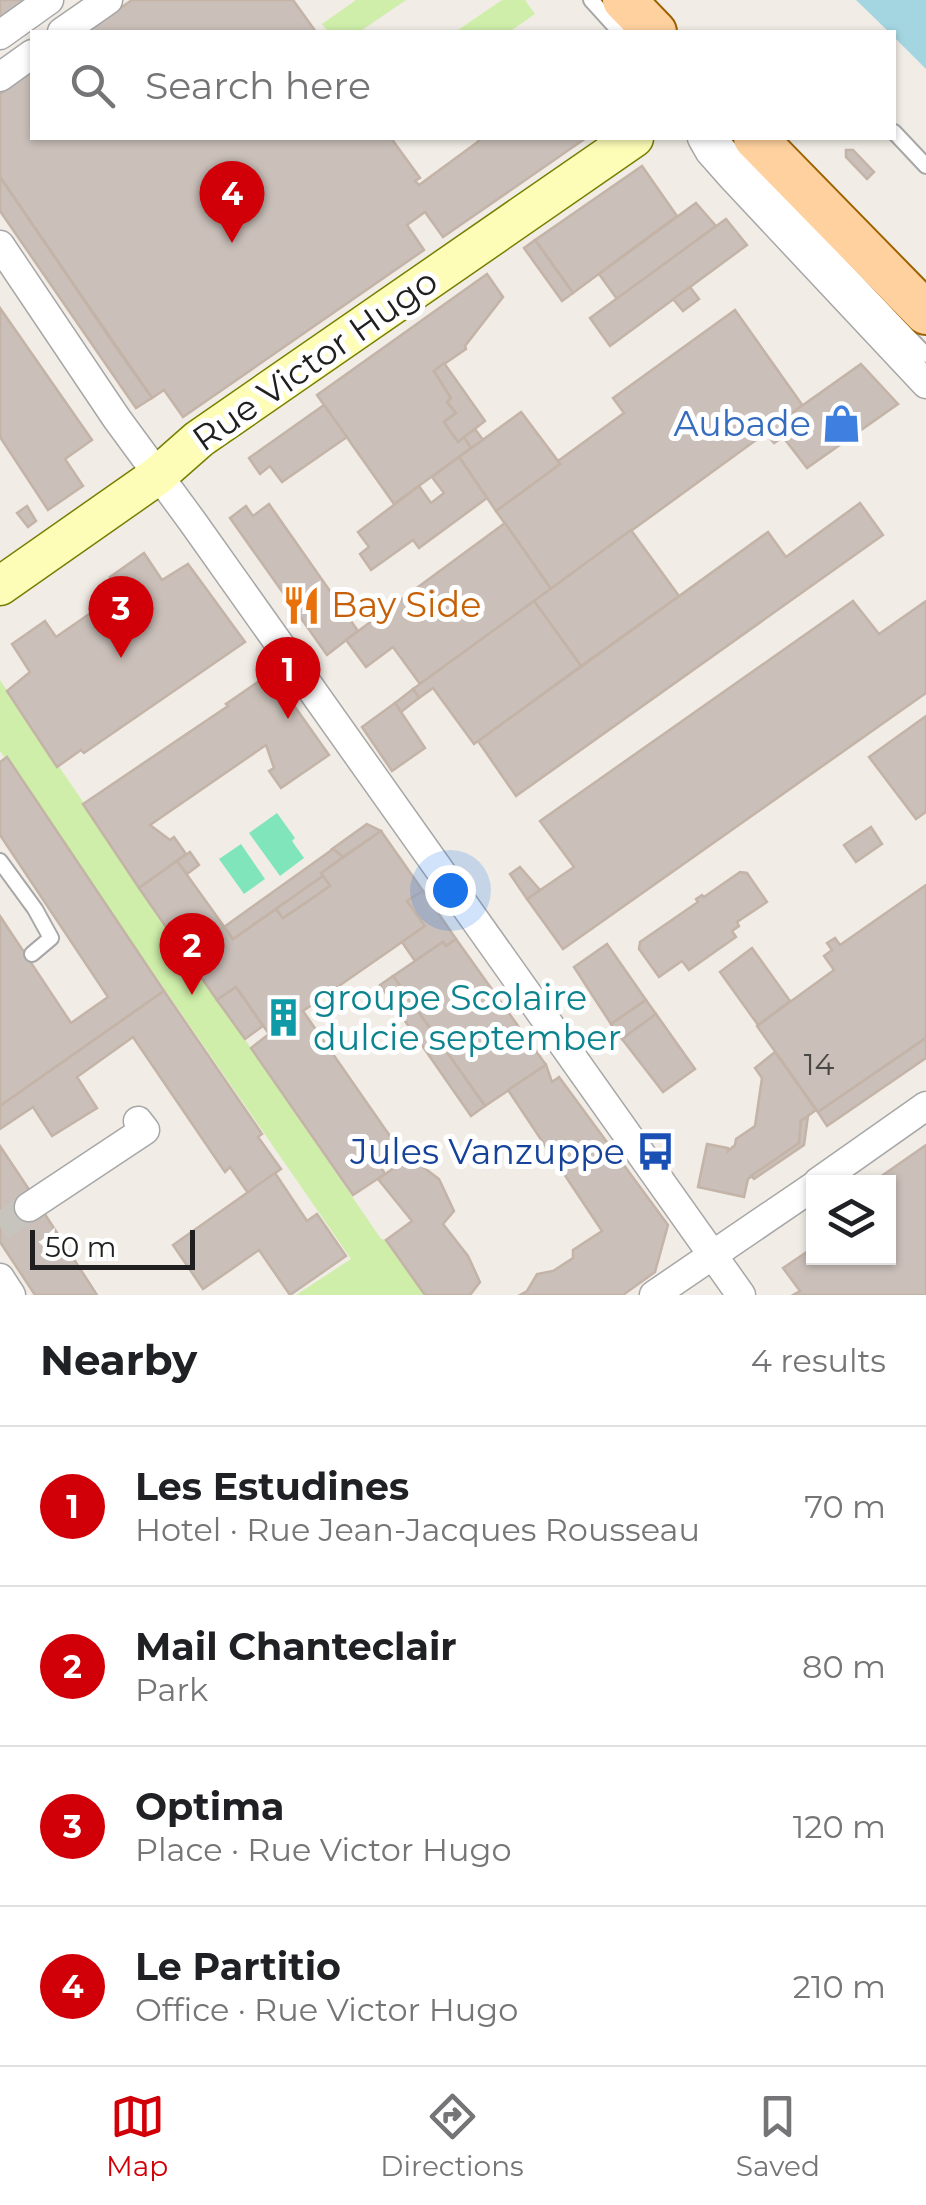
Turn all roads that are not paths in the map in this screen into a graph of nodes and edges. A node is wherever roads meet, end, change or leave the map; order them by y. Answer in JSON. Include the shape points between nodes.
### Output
{"nodes":[{"id":1,"x":48,"y":0,"type":"edge"},
{"id":2,"x":108,"y":0,"type":"edge"},
{"id":3,"x":591,"y":0,"type":"edge"},
{"id":4,"x":624,"y":0,"type":"edge"},
{"id":5,"x":651,"y":0,"type":"edge"},
{"id":6,"x":65,"y":30,"type":"edge"},
{"id":7,"x":618,"y":30,"type":"edge"},
{"id":8,"x":653,"y":30,"type":"edge"},
{"id":9,"x":680,"y":30,"type":"edge"},
{"id":10,"x":0,"y":35,"type":"edge"},
{"id":11,"x":30,"y":55,"type":"edge"},
{"id":12,"x":0,"y":77,"type":"edge"},
{"id":13,"x":896,"y":134,"type":"edge"},
{"id":14,"x":630,"y":140,"type":"edge"},
{"id":15,"x":704,"y":140,"type":"edge"},
{"id":16,"x":722,"y":140,"type":"edge"},
{"id":17,"x":756,"y":140,"type":"edge"},
{"id":18,"x":782,"y":140,"type":"edge"},
{"id":19,"x":926,"y":166,"type":"edge"},
{"id":20,"x":824,"y":206,"type":"junction"},
{"id":21,"x":0,"y":246,"type":"edge"},
{"id":22,"x":926,"y":313,"type":"edge"},
{"id":23,"x":926,"y":355,"type":"edge"},
{"id":24,"x":926,"y":384,"type":"edge"},
{"id":25,"x":157,"y":476,"type":"junction"},
{"id":26,"x":0,"y":586,"type":"edge"},
{"id":27,"x":0,"y":861,"type":"edge"},
{"id":28,"x":32,"y":954,"type":"dead end"},
{"id":29,"x":926,"y":1106,"type":"edge"},
{"id":30,"x":138,"y":1120,"type":"dead end"},
{"id":31,"x":829,"y":1175,"type":"edge"},
{"id":32,"x":806,"y":1191,"type":"edge"},
{"id":33,"x":29,"y":1207,"type":"tunnel mouth"},
{"id":34,"x":713,"y":1254,"type":"junction"},
{"id":35,"x":0,"y":1278,"type":"edge"},
{"id":36,"x":12,"y":1295,"type":"edge"},
{"id":37,"x":654,"y":1295,"type":"edge"},
{"id":38,"x":741,"y":1295,"type":"edge"}],
"edges":[{"from":1,"to":10,"type":"street"},
{"from":2,"to":6,"type":"street"},
{"from":3,"to":7,"type":"lane"},
{"from":4,"to":8,"type":"main road"},
{"from":5,"to":9,"type":"main road"},
{"from":11,"to":12,"type":"street"},
{"from":13,"to":19,"type":"lane"},
{"from":14,"to":25,"type":"main road","name":"Rue Victor Hugo","via":[[191,445]]},
{"from":15,"to":24,"type":"street"},
{"from":16,"to":23,"type":"lane"},
{"from":17,"to":20,"type":"main road"},
{"from":18,"to":20,"type":"main road","via":[[799,157]]},
{"from":20,"to":22,"type":"main road"},
{"from":21,"to":25,"type":"street"},
{"from":25,"to":26,"type":"main road","name":"Rue Victor Hugo"},
{"from":25,"to":34,"type":"street"},
{"from":27,"to":28,"type":"lane","via":[[51,938]]},
{"from":29,"to":31,"type":"street"},
{"from":30,"to":33,"type":"street","via":[[145,1130],[65,1173]]},
{"from":32,"to":34,"type":"street"},
{"from":34,"to":37,"type":"street"},
{"from":34,"to":38,"type":"street"},
{"from":35,"to":36,"type":"street"}]}
